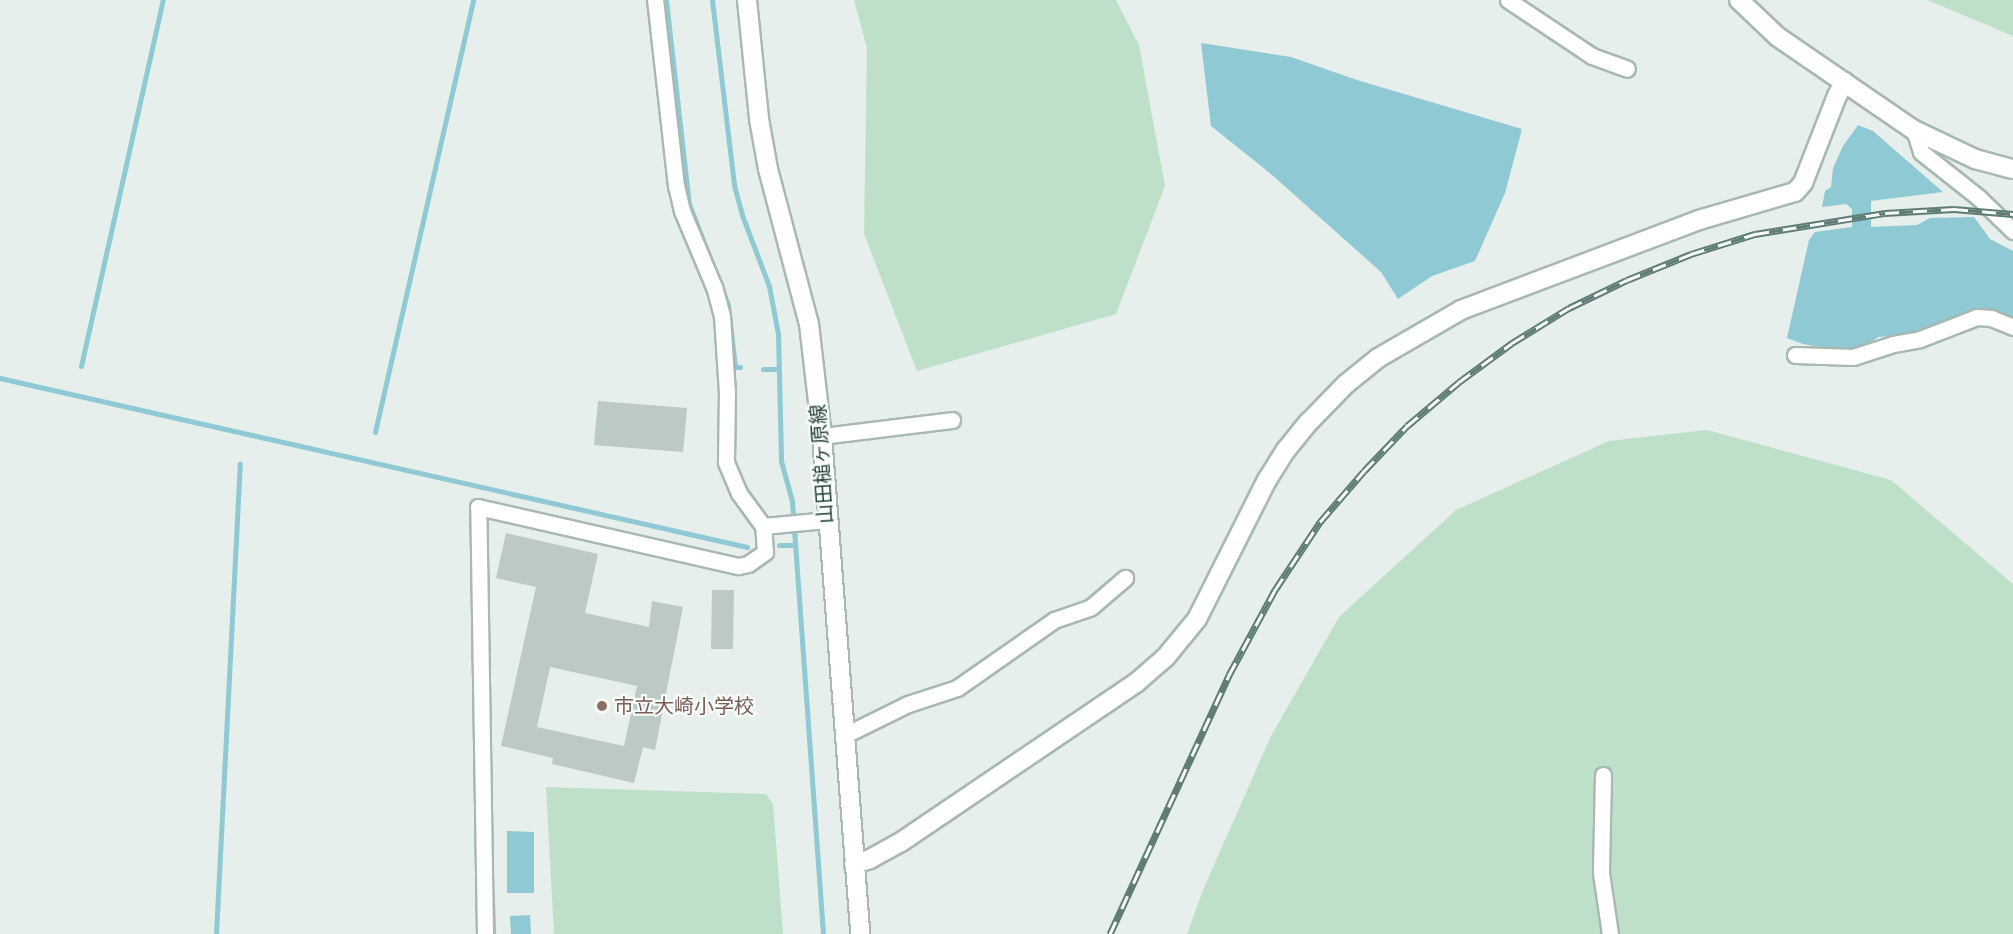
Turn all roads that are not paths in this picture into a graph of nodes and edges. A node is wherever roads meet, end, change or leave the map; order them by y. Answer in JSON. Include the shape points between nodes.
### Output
{"nodes":[{"id":1,"x":655,"y":0,"type":"edge"},
{"id":2,"x":747,"y":0,"type":"edge"},
{"id":3,"x":1508,"y":0,"type":"edge"},
{"id":4,"x":1739,"y":0,"type":"edge"},
{"id":5,"x":1627,"y":69,"type":"dead end"},
{"id":6,"x":1844,"y":82,"type":"junction"},
{"id":7,"x":1914,"y":129,"type":"junction"},
{"id":8,"x":2013,"y":169,"type":"edge"},
{"id":9,"x":2013,"y":231,"type":"edge"},
{"id":10,"x":2013,"y":327,"type":"edge"},
{"id":11,"x":1796,"y":355,"type":"dead end"},
{"id":12,"x":952,"y":420,"type":"dead end"},
{"id":13,"x":822,"y":436,"type":"junction"},
{"id":14,"x":826,"y":520,"type":"junction"},
{"id":15,"x":769,"y":526,"type":"junction"},
{"id":16,"x":1125,"y":578,"type":"dead end"},
{"id":17,"x":845,"y":735,"type":"junction"},
{"id":18,"x":1603,"y":775,"type":"dead end"},
{"id":19,"x":854,"y":864,"type":"junction"},
{"id":20,"x":485,"y":934,"type":"edge"},
{"id":21,"x":860,"y":934,"type":"edge"},
{"id":22,"x":1610,"y":934,"type":"edge"}],
"edges":[{"from":1,"to":15,"type":"street","via":[[676,186],[722,316],[726,462],[739,493]]},
{"from":2,"to":13,"type":"street","name":"山田槌ヶ原線","via":[[759,119],[768,169],[809,324]]},
{"from":3,"to":5,"type":"street","via":[[1592,56]]},
{"from":4,"to":6,"type":"street","via":[[1778,37]]},
{"from":6,"to":7,"type":"street"},
{"from":6,"to":19,"type":"street","via":[[1803,183],[1795,192],[1699,220],[1461,310],[1378,358],[1338,392],[1286,450],[1197,619],[1165,658],[1136,683],[901,842]]},
{"from":7,"to":8,"type":"street","via":[[1975,159]]},
{"from":7,"to":9,"type":"street","via":[[1921,152]]},
{"from":10,"to":11,"type":"street","via":[[1977,317],[1920,339],[1853,357]]},
{"from":12,"to":13,"type":"street"},
{"from":13,"to":14,"type":"street","name":"山田槌ヶ原線"},
{"from":14,"to":15,"type":"street"},
{"from":14,"to":17,"type":"street","name":"山田槌ヶ原線"},
{"from":15,"to":20,"type":"street","via":[[765,552],[738,566],[478,507]]},
{"from":16,"to":17,"type":"street","via":[[1091,607],[1054,620],[957,688],[908,704]]},
{"from":17,"to":19,"type":"street","name":"山田槌ヶ原線"},
{"from":18,"to":22,"type":"street","via":[[1600,873]]},
{"from":19,"to":21,"type":"street","name":"山田槌ヶ原線"}]}
